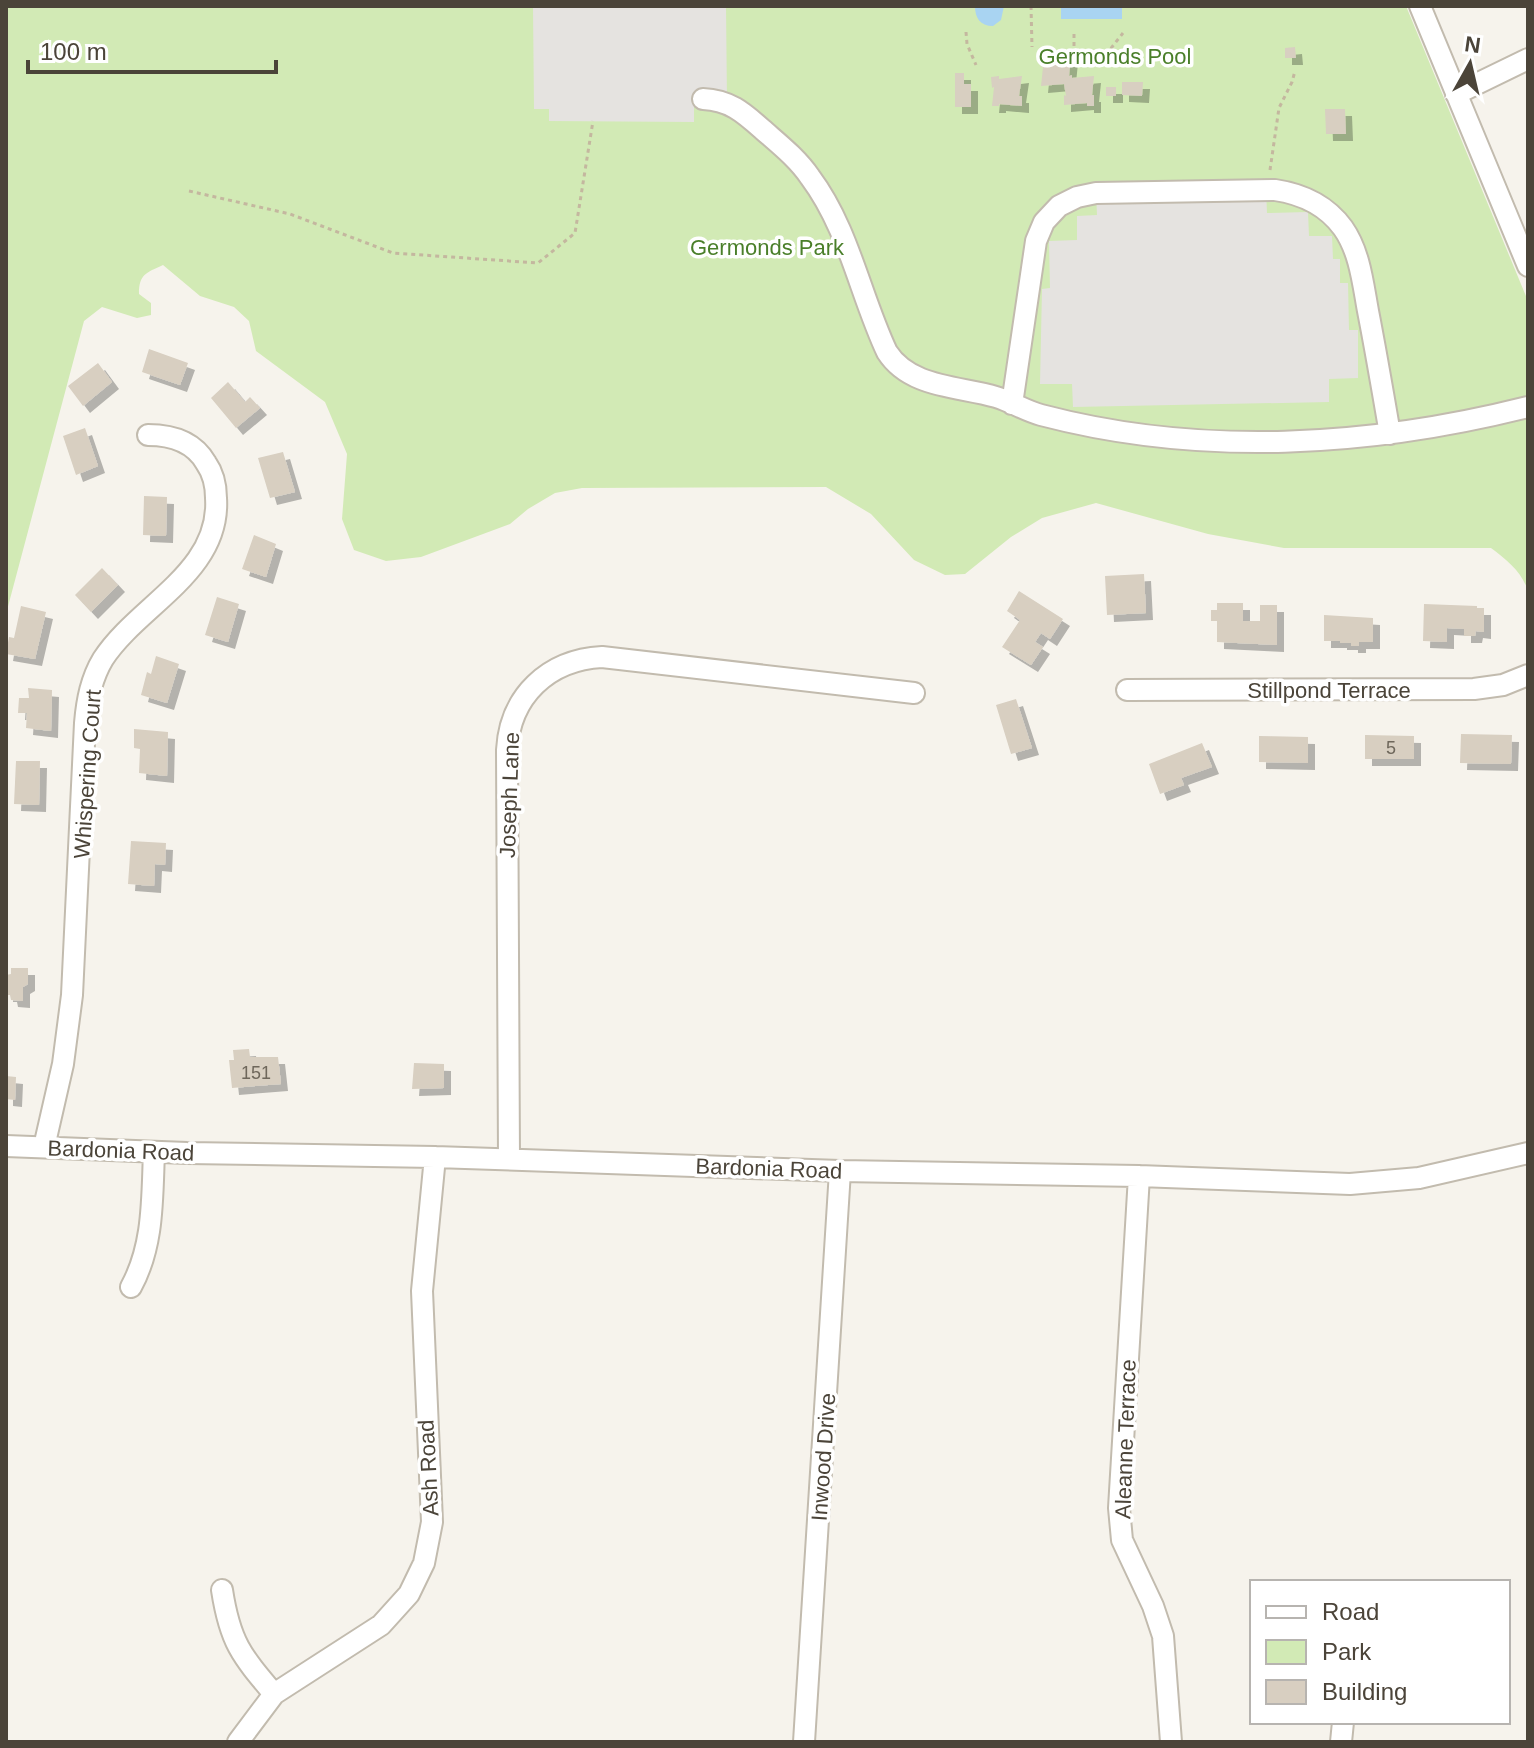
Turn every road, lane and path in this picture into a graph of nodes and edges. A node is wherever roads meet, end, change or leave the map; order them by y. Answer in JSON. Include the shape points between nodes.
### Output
{"nodes":[{"id":1,"x":1031,"y":6,"type":"edge"},
{"id":2,"x":1420,"y":6,"type":"edge"},
{"id":3,"x":966,"y":32,"type":"dead end"},
{"id":4,"x":1123,"y":33,"type":"dead end"},
{"id":5,"x":1074,"y":34,"type":"dead end"},
{"id":6,"x":1074,"y":46,"type":"dead end"},
{"id":7,"x":1032,"y":47,"type":"dead end"},
{"id":8,"x":1528,"y":59,"type":"edge"},
{"id":9,"x":1101,"y":61,"type":"dead end"},
{"id":10,"x":976,"y":65,"type":"dead end"},
{"id":11,"x":1295,"y":71,"type":"dead end"},
{"id":12,"x":1456,"y":94,"type":"junction"},
{"id":13,"x":703,"y":99,"type":"dead end"},
{"id":14,"x":593,"y":121,"type":"dead end"},
{"id":15,"x":1269,"y":180,"type":"dead end"},
{"id":16,"x":189,"y":191,"type":"dead end"},
{"id":17,"x":1528,"y":266,"type":"edge"},
{"id":18,"x":1012,"y":404,"type":"junction"},
{"id":19,"x":1528,"y":407,"type":"edge"},
{"id":20,"x":1390,"y":434,"type":"junction"},
{"id":21,"x":148,"y":435,"type":"dead end"},
{"id":22,"x":1528,"y":675,"type":"edge"},
{"id":23,"x":1127,"y":690,"type":"dead end"},
{"id":24,"x":914,"y":693,"type":"dead end"},
{"id":25,"x":6,"y":1146,"type":"edge"},
{"id":26,"x":44,"y":1147,"type":"junction"},
{"id":27,"x":154,"y":1152,"type":"junction"},
{"id":28,"x":1528,"y":1153,"type":"edge"},
{"id":29,"x":435,"y":1157,"type":"junction"},
{"id":30,"x":509,"y":1159,"type":"junction"},
{"id":31,"x":840,"y":1171,"type":"junction"},
{"id":32,"x":1139,"y":1176,"type":"junction"},
{"id":33,"x":131,"y":1287,"type":"dead end"},
{"id":34,"x":222,"y":1590,"type":"dead end"},
{"id":35,"x":274,"y":1694,"type":"junction"},
{"id":36,"x":238,"y":1742,"type":"edge"},
{"id":37,"x":804,"y":1742,"type":"edge"},
{"id":38,"x":1171,"y":1742,"type":"edge"}],
"edges":[{"from":1,"to":7,"type":"path"},
{"from":2,"to":12,"type":"street"},
{"from":3,"to":10,"type":"path"},
{"from":4,"to":9,"type":"path"},
{"from":5,"to":6,"type":"path"},
{"from":8,"to":12,"type":"street"},
{"from":11,"to":15,"type":"path","via":[[1279,108]]},
{"from":12,"to":17,"type":"street"},
{"from":13,"to":18,"type":"street","via":[[734,106],[811,178],[840,228],[883,343],[898,367],[922,379]]},
{"from":14,"to":16,"type":"path","via":[[575,233],[538,263],[393,253],[290,214]]},
{"from":18,"to":20,"type":"street","via":[[1087,425],[1178,438],[1270,442]]},
{"from":18,"to":20,"type":"street","via":[[1036,241],[1051,213],[1068,200],[1096,193],[1266,189],[1311,200],[1348,236],[1363,283]]},
{"from":19,"to":20,"type":"street"},
{"from":21,"to":26,"type":"street","name":"Whispering Court","via":[[181,440],[205,460],[214,481],[216,517],[197,562],[114,646],[92,681],[85,723],[72,995]]},
{"from":22,"to":23,"type":"street","name":"Stillpond Terrace","via":[[1474,689]]},
{"from":24,"to":30,"type":"street","name":"Joseph Lane","via":[[602,657],[558,667],[526,693],[513,716],[507,750]]},
{"from":25,"to":26,"type":"street","name":"Bardonia Road"},
{"from":26,"to":27,"type":"street","name":"Bardonia Road"},
{"from":27,"to":29,"type":"street","name":"Bardonia Road"},
{"from":27,"to":33,"type":"street","via":[[148,1241]]},
{"from":28,"to":32,"type":"street","name":"Bardonia Road","via":[[1374,1184]]},
{"from":29,"to":30,"type":"street","name":"Bardonia Road"},
{"from":29,"to":35,"type":"street","name":"Ash Road","via":[[422,1291],[432,1522],[424,1563],[409,1594],[381,1625]]},
{"from":30,"to":31,"type":"street","name":"Bardonia Road"},
{"from":31,"to":32,"type":"street","name":"Bardonia Road"},
{"from":31,"to":37,"type":"street","name":"Inwood Drive"},
{"from":32,"to":38,"type":"street","name":"Aleanne Terrace","via":[[1119,1508],[1122,1540],[1163,1636]]},
{"from":34,"to":35,"type":"street","via":[[228,1627],[245,1659]]},
{"from":35,"to":36,"type":"street","name":"Ash Road"}]}
